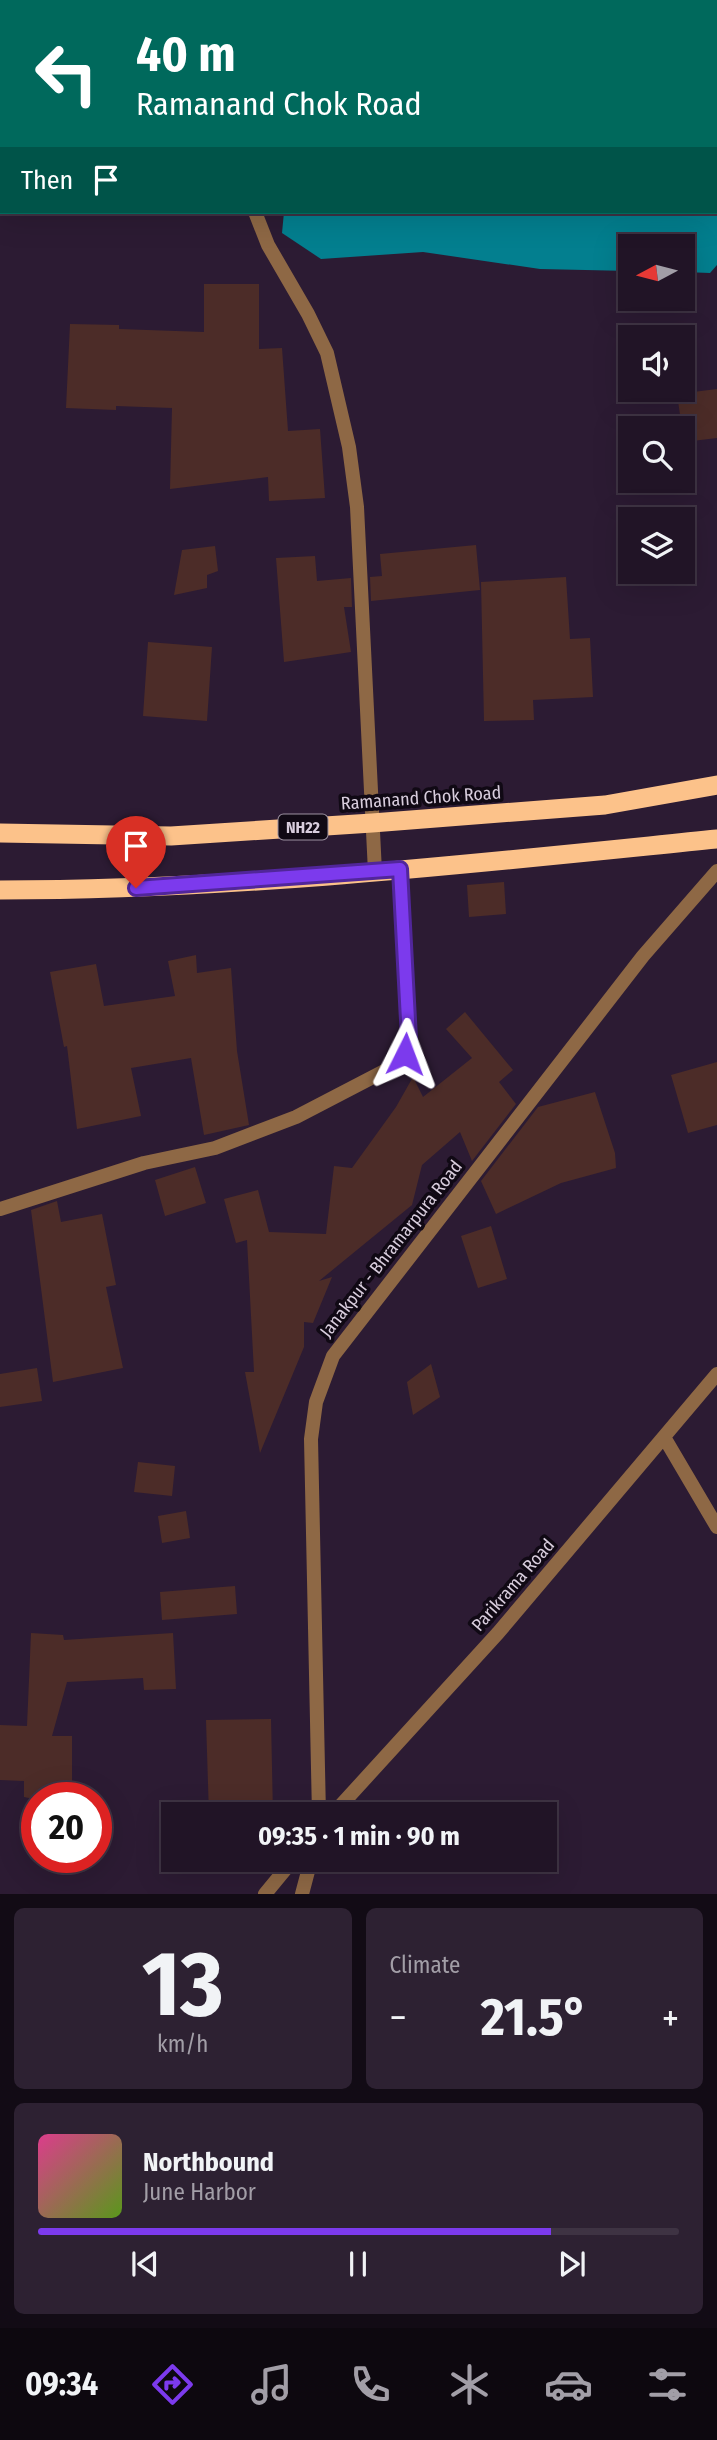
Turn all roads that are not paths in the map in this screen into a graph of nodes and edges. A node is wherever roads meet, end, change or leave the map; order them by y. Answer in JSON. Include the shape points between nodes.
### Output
{"nodes":[{"id":1,"x":256,"y":214,"type":"edge"},
{"id":2,"x":717,"y":785,"type":"edge"},
{"id":3,"x":372,"y":823,"type":"junction"},
{"id":4,"x":0,"y":834,"type":"edge"},
{"id":5,"x":717,"y":839,"type":"edge"},
{"id":6,"x":400,"y":869,"type":"junction"},
{"id":7,"x":717,"y":871,"type":"edge"},
{"id":8,"x":375,"y":872,"type":"junction"},
{"id":9,"x":0,"y":890,"type":"edge"},
{"id":10,"x":0,"y":1209,"type":"edge"},
{"id":11,"x":717,"y":1374,"type":"edge"},
{"id":12,"x":664,"y":1437,"type":"junction"},
{"id":13,"x":717,"y":1527,"type":"edge"},
{"id":14,"x":319,"y":1802,"type":"edge"},
{"id":15,"x":344,"y":1802,"type":"edge"},
{"id":16,"x":283,"y":1872,"type":"edge"},
{"id":17,"x":308,"y":1872,"type":"edge"},
{"id":18,"x":265,"y":1894,"type":"edge"},
{"id":19,"x":302,"y":1894,"type":"edge"}],
"edges":[{"from":1,"to":3,"type":"street","via":[[327,353],[349,447]]},
{"from":2,"to":3,"type":"highway","name":"Ramanand Chok Road","number":"NH22","via":[[605,805]]},
{"from":3,"to":4,"type":"highway","name":"Ramanand Chok Road","number":"NH22","via":[[171,836]]},
{"from":3,"to":8,"type":"street"},
{"from":5,"to":6,"type":"highway"},
{"from":6,"to":8,"type":"highway"},
{"from":6,"to":10,"type":"street","via":[[409,1039],[396,1065],[296,1117],[215,1148],[144,1163]]},
{"from":7,"to":14,"type":"street","name":"Janakpur - Bhramarpura Road","via":[[643,956],[333,1356],[316,1402],[311,1440]]},
{"from":8,"to":9,"type":"highway","via":[[110,890]]},
{"from":11,"to":12,"type":"street","name":"Parikrama Road"},
{"from":12,"to":13,"type":"street"},
{"from":12,"to":15,"type":"street","name":"Parikrama Road","via":[[498,1633]]},
{"from":16,"to":18,"type":"street"},
{"from":17,"to":19,"type":"street"}]}
